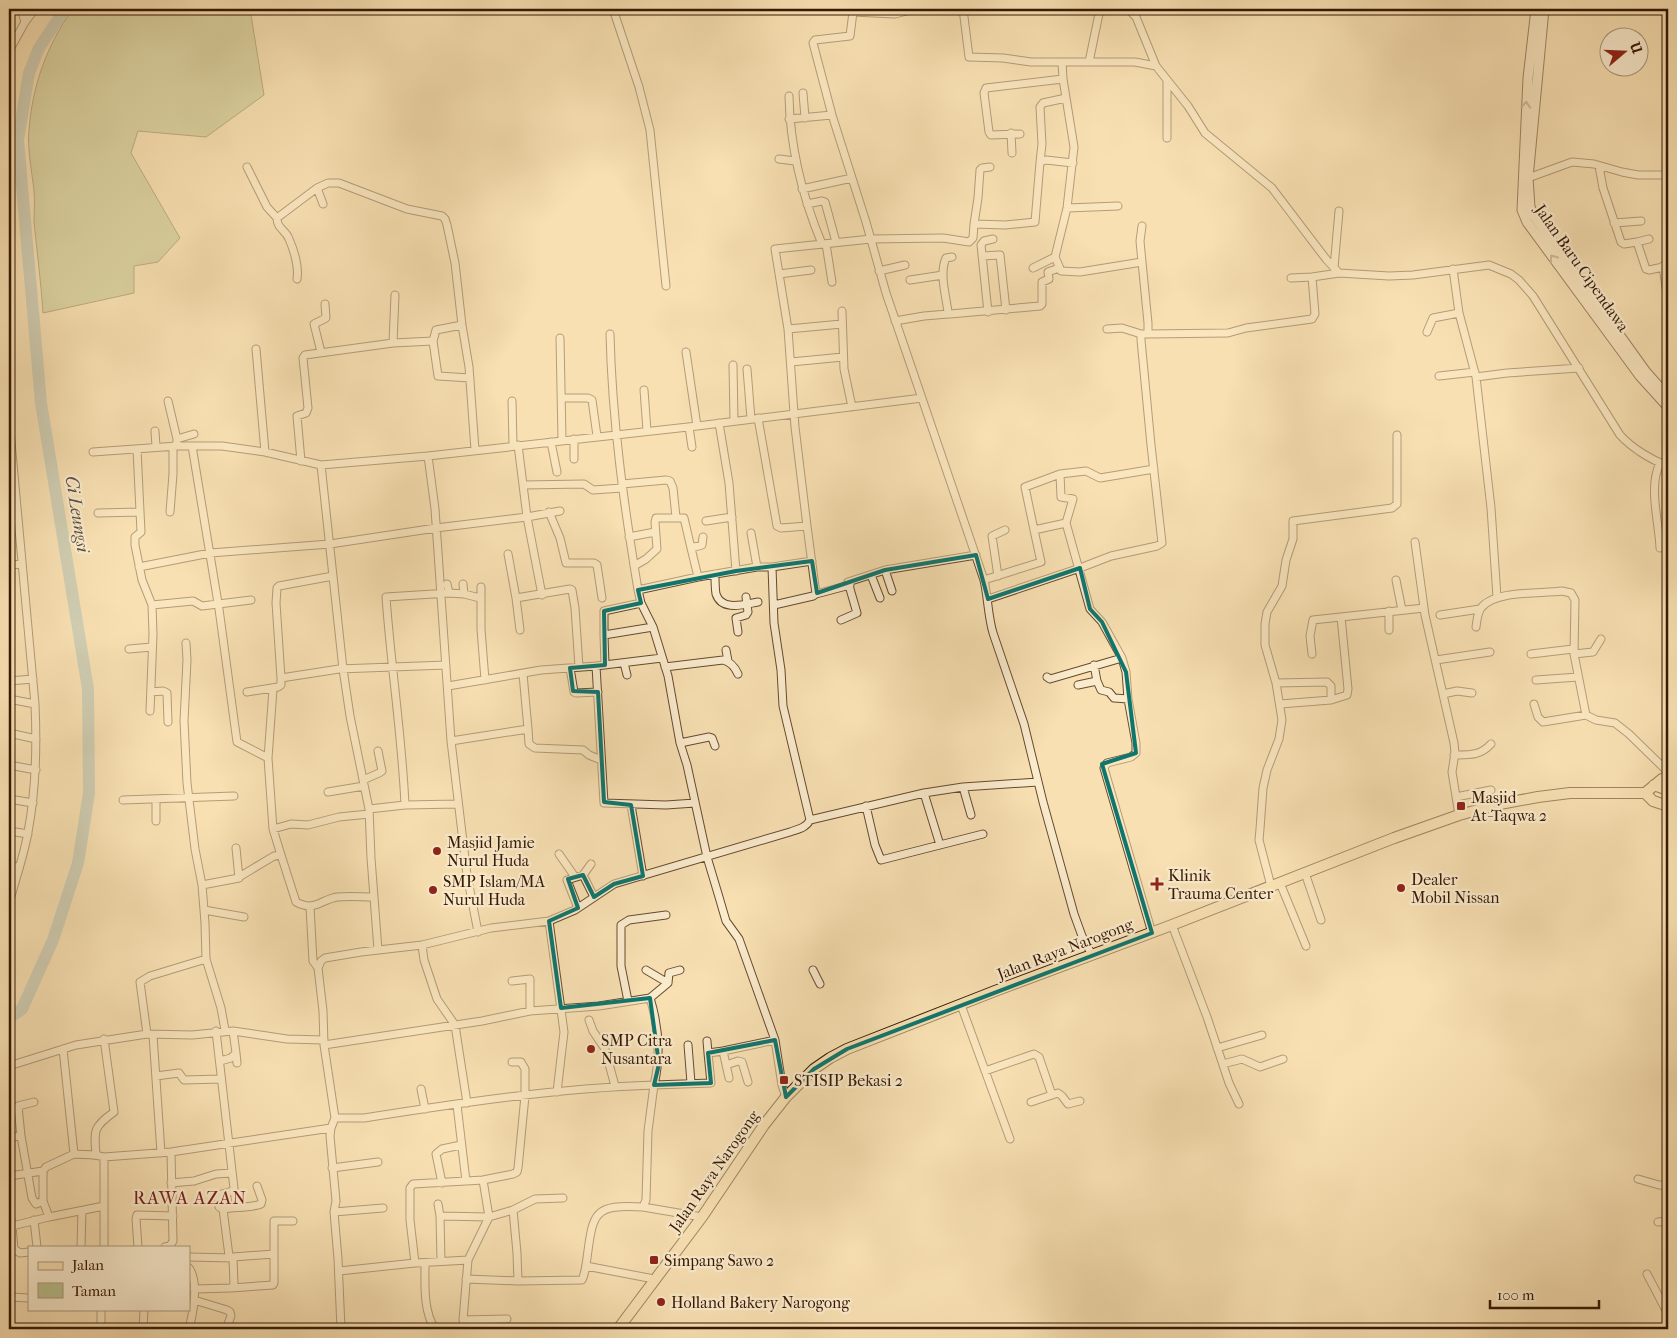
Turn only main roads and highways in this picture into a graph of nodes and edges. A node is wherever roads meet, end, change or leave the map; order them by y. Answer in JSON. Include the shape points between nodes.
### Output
{"nodes":[{"id":1,"x":1536,"y":9,"type":"edge"},
{"id":2,"x":1544,"y":9,"type":"edge"},
{"id":3,"x":1575,"y":282,"type":"junction"},
{"id":4,"x":1643,"y":374,"type":"junction"},
{"id":5,"x":1668,"y":397,"type":"edge"},
{"id":6,"x":1668,"y":408,"type":"edge"},
{"id":7,"x":1668,"y":779,"type":"edge"},
{"id":8,"x":1654,"y":785,"type":"junction"},
{"id":9,"x":1668,"y":790,"type":"edge"},
{"id":10,"x":1645,"y":793,"type":"junction"},
{"id":11,"x":1668,"y":798,"type":"edge"},
{"id":12,"x":1654,"y":801,"type":"junction"},
{"id":13,"x":1668,"y":806,"type":"edge"},
{"id":14,"x":624,"y":1324,"type":"edge"},
{"id":15,"x":618,"y":1329,"type":"edge"}],
"edges":[{"from":3,"to":1,"type":"main road","name":"Jalan Baru Cipendawa","one_way":true,"via":[[1527,222],[1522,210],[1528,78]]},
{"from":2,"to":3,"type":"main road","name":"Jalan Baru Cipendawa","via":[[1528,178],[1530,207]]},
{"from":3,"to":4,"type":"main road","name":"Jalan Baru Cipendawa"},
{"from":4,"to":5,"type":"main road","name":"Jalan Baru Cipendawa"},
{"from":4,"to":6,"type":"main road","name":"Jalan Baru Cipendawa"},
{"from":7,"to":8,"type":"main road"},
{"from":8,"to":9,"type":"main road"},
{"from":8,"to":10,"type":"main road"},
{"from":10,"to":12,"type":"main road"},
{"from":10,"to":14,"type":"main road","name":"Jalan Raya Narogong","via":[[1570,793],[1518,799],[1459,815],[838,1054],[814,1069],[786,1097]]},
{"from":11,"to":12,"type":"main road"},
{"from":12,"to":13,"type":"main road"},
{"from":14,"to":15,"type":"main road","name":"Jalan Raya Narogong"}]}
